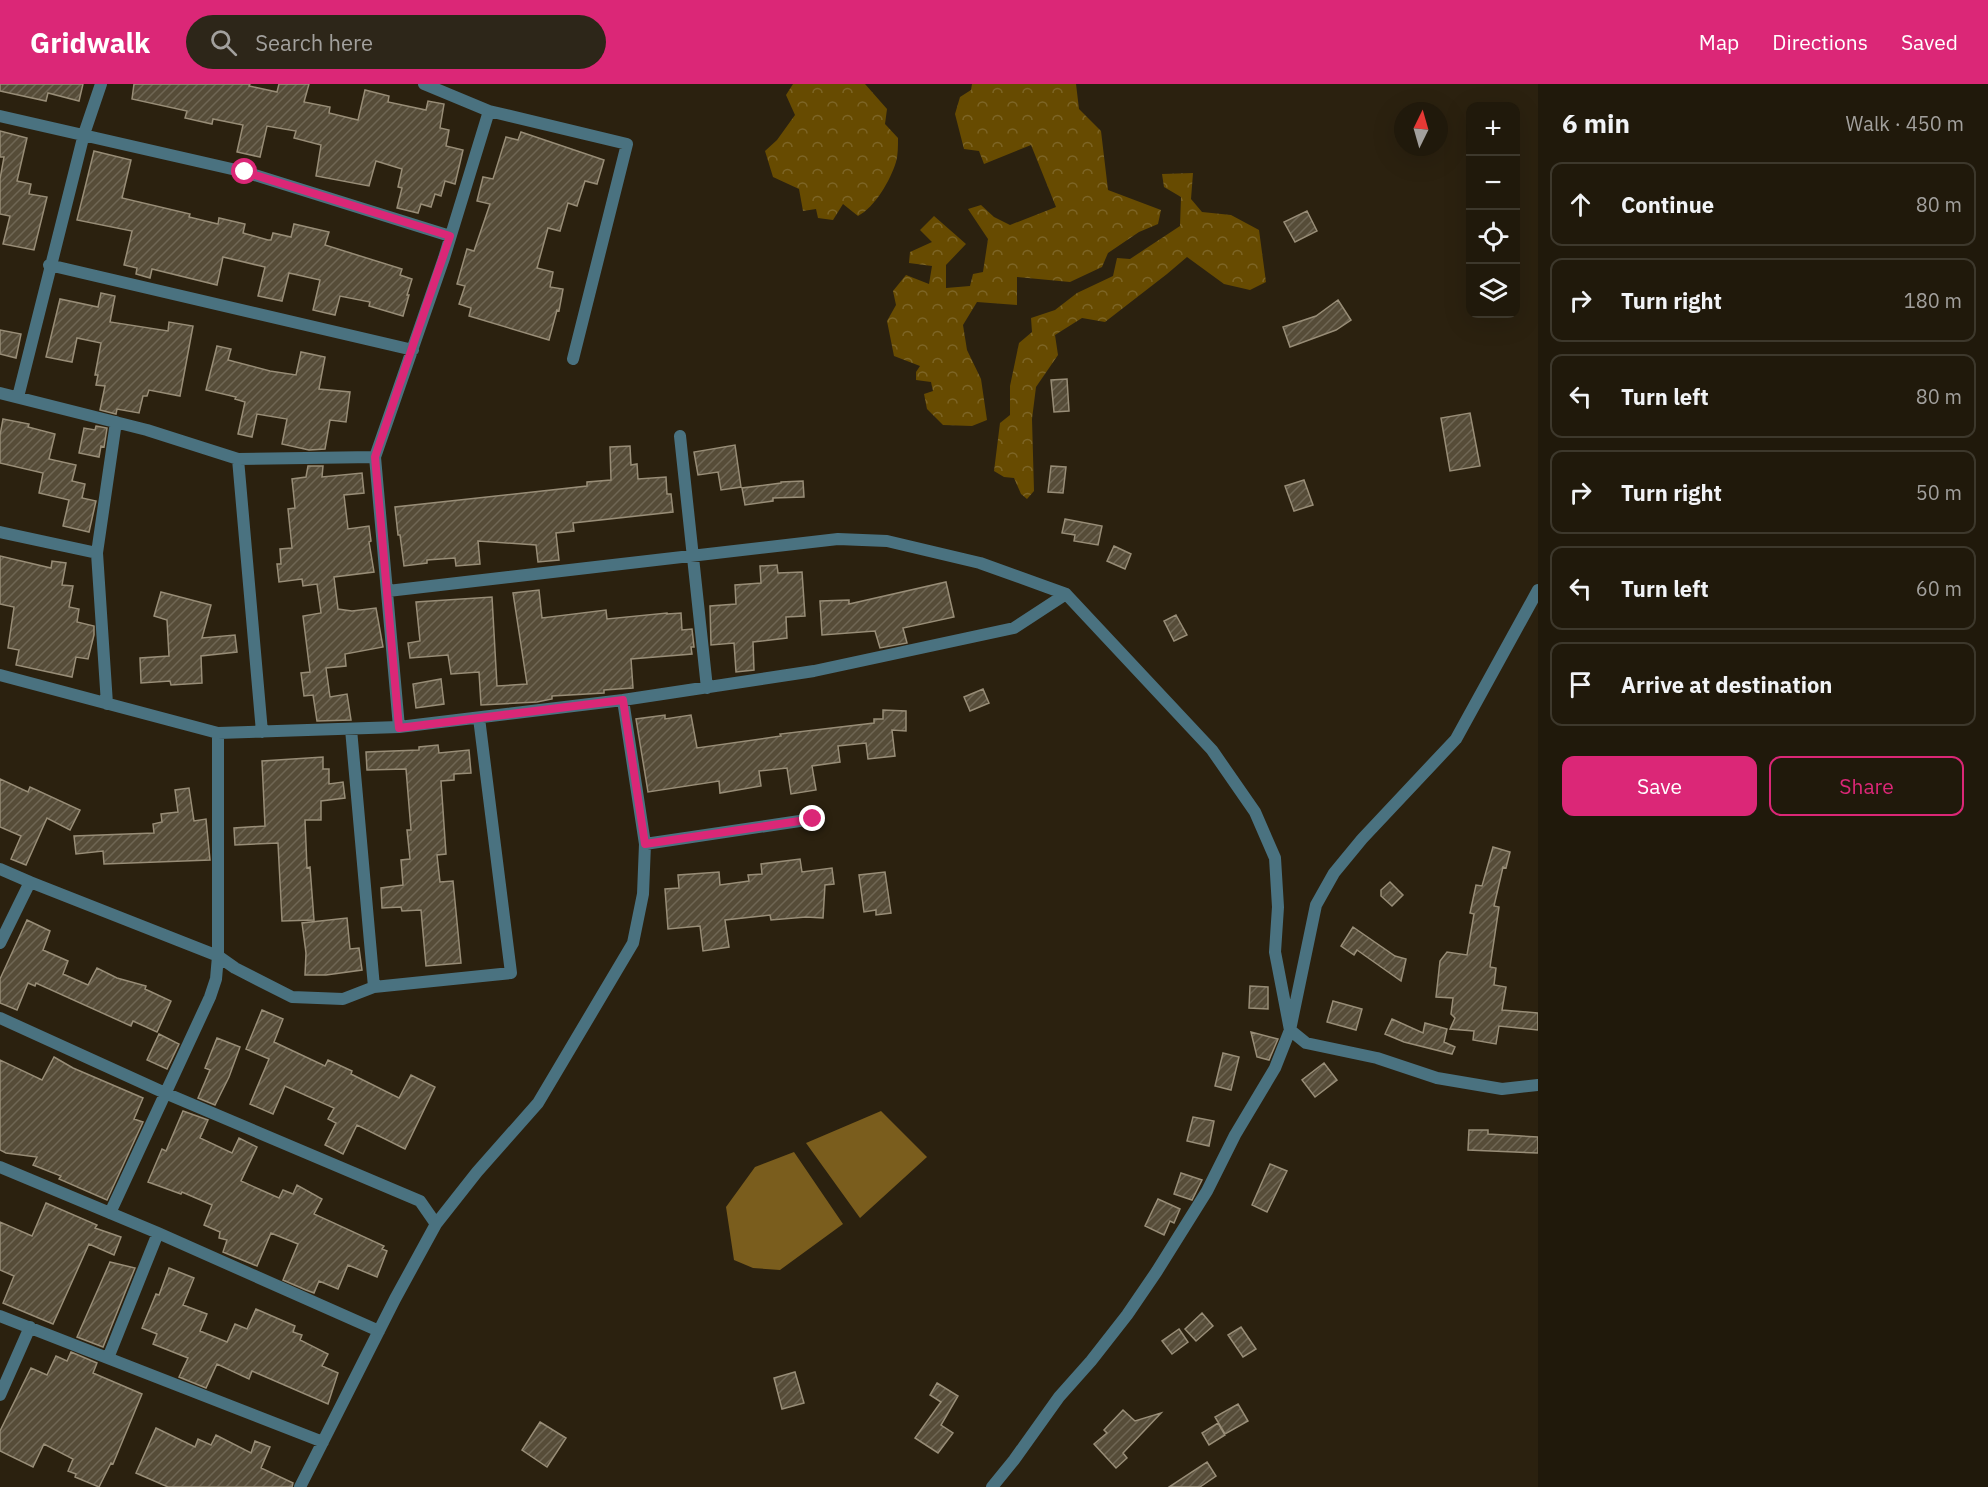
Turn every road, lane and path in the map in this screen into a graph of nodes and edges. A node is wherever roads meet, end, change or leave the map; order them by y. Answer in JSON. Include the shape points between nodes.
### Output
{"nodes":[{"id":1,"x":101,"y":84,"type":"edge"},
{"id":2,"x":424,"y":84,"type":"edge"},
{"id":3,"x":489,"y":111,"type":"junction"},
{"id":4,"x":0,"y":116,"type":"edge"},
{"id":5,"x":84,"y":134,"type":"junction"},
{"id":6,"x":450,"y":236,"type":"junction"},
{"id":7,"x":50,"y":265,"type":"junction"},
{"id":8,"x":413,"y":350,"type":"junction"},
{"id":9,"x":573,"y":359,"type":"dead end"},
{"id":10,"x":0,"y":393,"type":"edge"},
{"id":11,"x":18,"y":397,"type":"junction"},
{"id":12,"x":116,"y":422,"type":"junction"},
{"id":13,"x":680,"y":436,"type":"dead end"},
{"id":14,"x":375,"y":457,"type":"junction"},
{"id":15,"x":238,"y":459,"type":"junction"},
{"id":16,"x":0,"y":532,"type":"edge"},
{"id":17,"x":97,"y":553,"type":"junction"},
{"id":18,"x":692,"y":556,"type":"junction"},
{"id":19,"x":1538,"y":590,"type":"edge"},
{"id":20,"x":388,"y":591,"type":"junction"},
{"id":21,"x":1066,"y":594,"type":"junction"},
{"id":22,"x":0,"y":675,"type":"edge"},
{"id":23,"x":706,"y":688,"type":"junction"},
{"id":24,"x":623,"y":700,"type":"junction"},
{"id":25,"x":107,"y":704,"type":"junction"},
{"id":26,"x":478,"y":718,"type":"junction"},
{"id":27,"x":399,"y":728,"type":"junction"},
{"id":28,"x":351,"y":729,"type":"junction"},
{"id":29,"x":262,"y":732,"type":"junction"},
{"id":30,"x":218,"y":733,"type":"junction"},
{"id":31,"x":813,"y":819,"type":"dead end"},
{"id":32,"x":645,"y":844,"type":"junction"},
{"id":33,"x":0,"y":869,"type":"edge"},
{"id":34,"x":30,"y":882,"type":"junction"},
{"id":35,"x":0,"y":943,"type":"edge"},
{"id":36,"x":218,"y":956,"type":"junction"},
{"id":37,"x":374,"y":987,"type":"junction"},
{"id":38,"x":0,"y":1018,"type":"edge"},
{"id":39,"x":1290,"y":1030,"type":"junction"},
{"id":40,"x":1538,"y":1085,"type":"edge"},
{"id":41,"x":165,"y":1093,"type":"junction"},
{"id":42,"x":0,"y":1167,"type":"edge"},
{"id":43,"x":110,"y":1213,"type":"junction"},
{"id":44,"x":436,"y":1224,"type":"junction"},
{"id":45,"x":158,"y":1233,"type":"junction"},
{"id":46,"x":0,"y":1316,"type":"edge"},
{"id":47,"x":30,"y":1327,"type":"junction"},
{"id":48,"x":379,"y":1331,"type":"junction"},
{"id":49,"x":108,"y":1358,"type":"junction"},
{"id":50,"x":0,"y":1395,"type":"edge"},
{"id":51,"x":323,"y":1442,"type":"junction"},
{"id":52,"x":300,"y":1487,"type":"edge"},
{"id":53,"x":992,"y":1487,"type":"edge"}],
"edges":[{"from":1,"to":5,"type":"street"},
{"from":2,"to":3,"type":"street"},
{"from":3,"to":6,"type":"street"},
{"from":3,"to":9,"type":"street","via":[[627,144]]},
{"from":4,"to":5,"type":"street"},
{"from":5,"to":6,"type":"street","via":[[245,172]]},
{"from":5,"to":7,"type":"street"},
{"from":6,"to":8,"type":"street"},
{"from":7,"to":8,"type":"street"},
{"from":7,"to":11,"type":"street"},
{"from":8,"to":14,"type":"street"},
{"from":10,"to":11,"type":"street"},
{"from":11,"to":12,"type":"street"},
{"from":12,"to":15,"type":"street"},
{"from":12,"to":17,"type":"street"},
{"from":13,"to":18,"type":"street"},
{"from":14,"to":15,"type":"street"},
{"from":14,"to":20,"type":"street"},
{"from":15,"to":29,"type":"street"},
{"from":16,"to":17,"type":"street"},
{"from":17,"to":25,"type":"street"},
{"from":18,"to":20,"type":"street"},
{"from":18,"to":21,"type":"street","via":[[838,539],[887,541],[980,563]]},
{"from":18,"to":23,"type":"street"},
{"from":19,"to":39,"type":"street","via":[[1456,739],[1334,873],[1316,905]]},
{"from":20,"to":27,"type":"street"},
{"from":21,"to":23,"type":"street","via":[[1014,628],[814,671]]},
{"from":21,"to":39,"type":"street","via":[[1212,750],[1255,812],[1275,858],[1275,952]]},
{"from":22,"to":25,"type":"street"},
{"from":23,"to":24,"type":"street"},
{"from":24,"to":26,"type":"street"},
{"from":24,"to":32,"type":"street"},
{"from":25,"to":30,"type":"street"},
{"from":26,"to":27,"type":"street"},
{"from":26,"to":37,"type":"street","via":[[511,973]]},
{"from":27,"to":28,"type":"street"},
{"from":28,"to":29,"type":"street"},
{"from":28,"to":37,"type":"street"},
{"from":29,"to":30,"type":"street"},
{"from":30,"to":36,"type":"street"},
{"from":31,"to":32,"type":"street"},
{"from":32,"to":44,"type":"street","via":[[643,894],[633,943],[538,1103]]},
{"from":33,"to":34,"type":"street"},
{"from":34,"to":35,"type":"street"},
{"from":34,"to":36,"type":"street"},
{"from":36,"to":37,"type":"street","via":[[292,997],[343,999]]},
{"from":36,"to":41,"type":"street","via":[[210,997]]},
{"from":38,"to":41,"type":"street"},
{"from":39,"to":40,"type":"street","via":[[1306,1043],[1437,1078],[1502,1089]]},
{"from":39,"to":53,"type":"street","via":[[1275,1068],[1207,1191],[1157,1271],[1127,1316],[1059,1397]]},
{"from":41,"to":43,"type":"street"},
{"from":41,"to":44,"type":"street","via":[[420,1201]]},
{"from":42,"to":43,"type":"street"},
{"from":43,"to":45,"type":"street"},
{"from":44,"to":48,"type":"street"},
{"from":45,"to":48,"type":"street"},
{"from":45,"to":49,"type":"street"},
{"from":46,"to":47,"type":"street"},
{"from":47,"to":49,"type":"street"},
{"from":47,"to":50,"type":"street"},
{"from":48,"to":51,"type":"street"},
{"from":49,"to":51,"type":"street"},
{"from":51,"to":52,"type":"street"}]}
